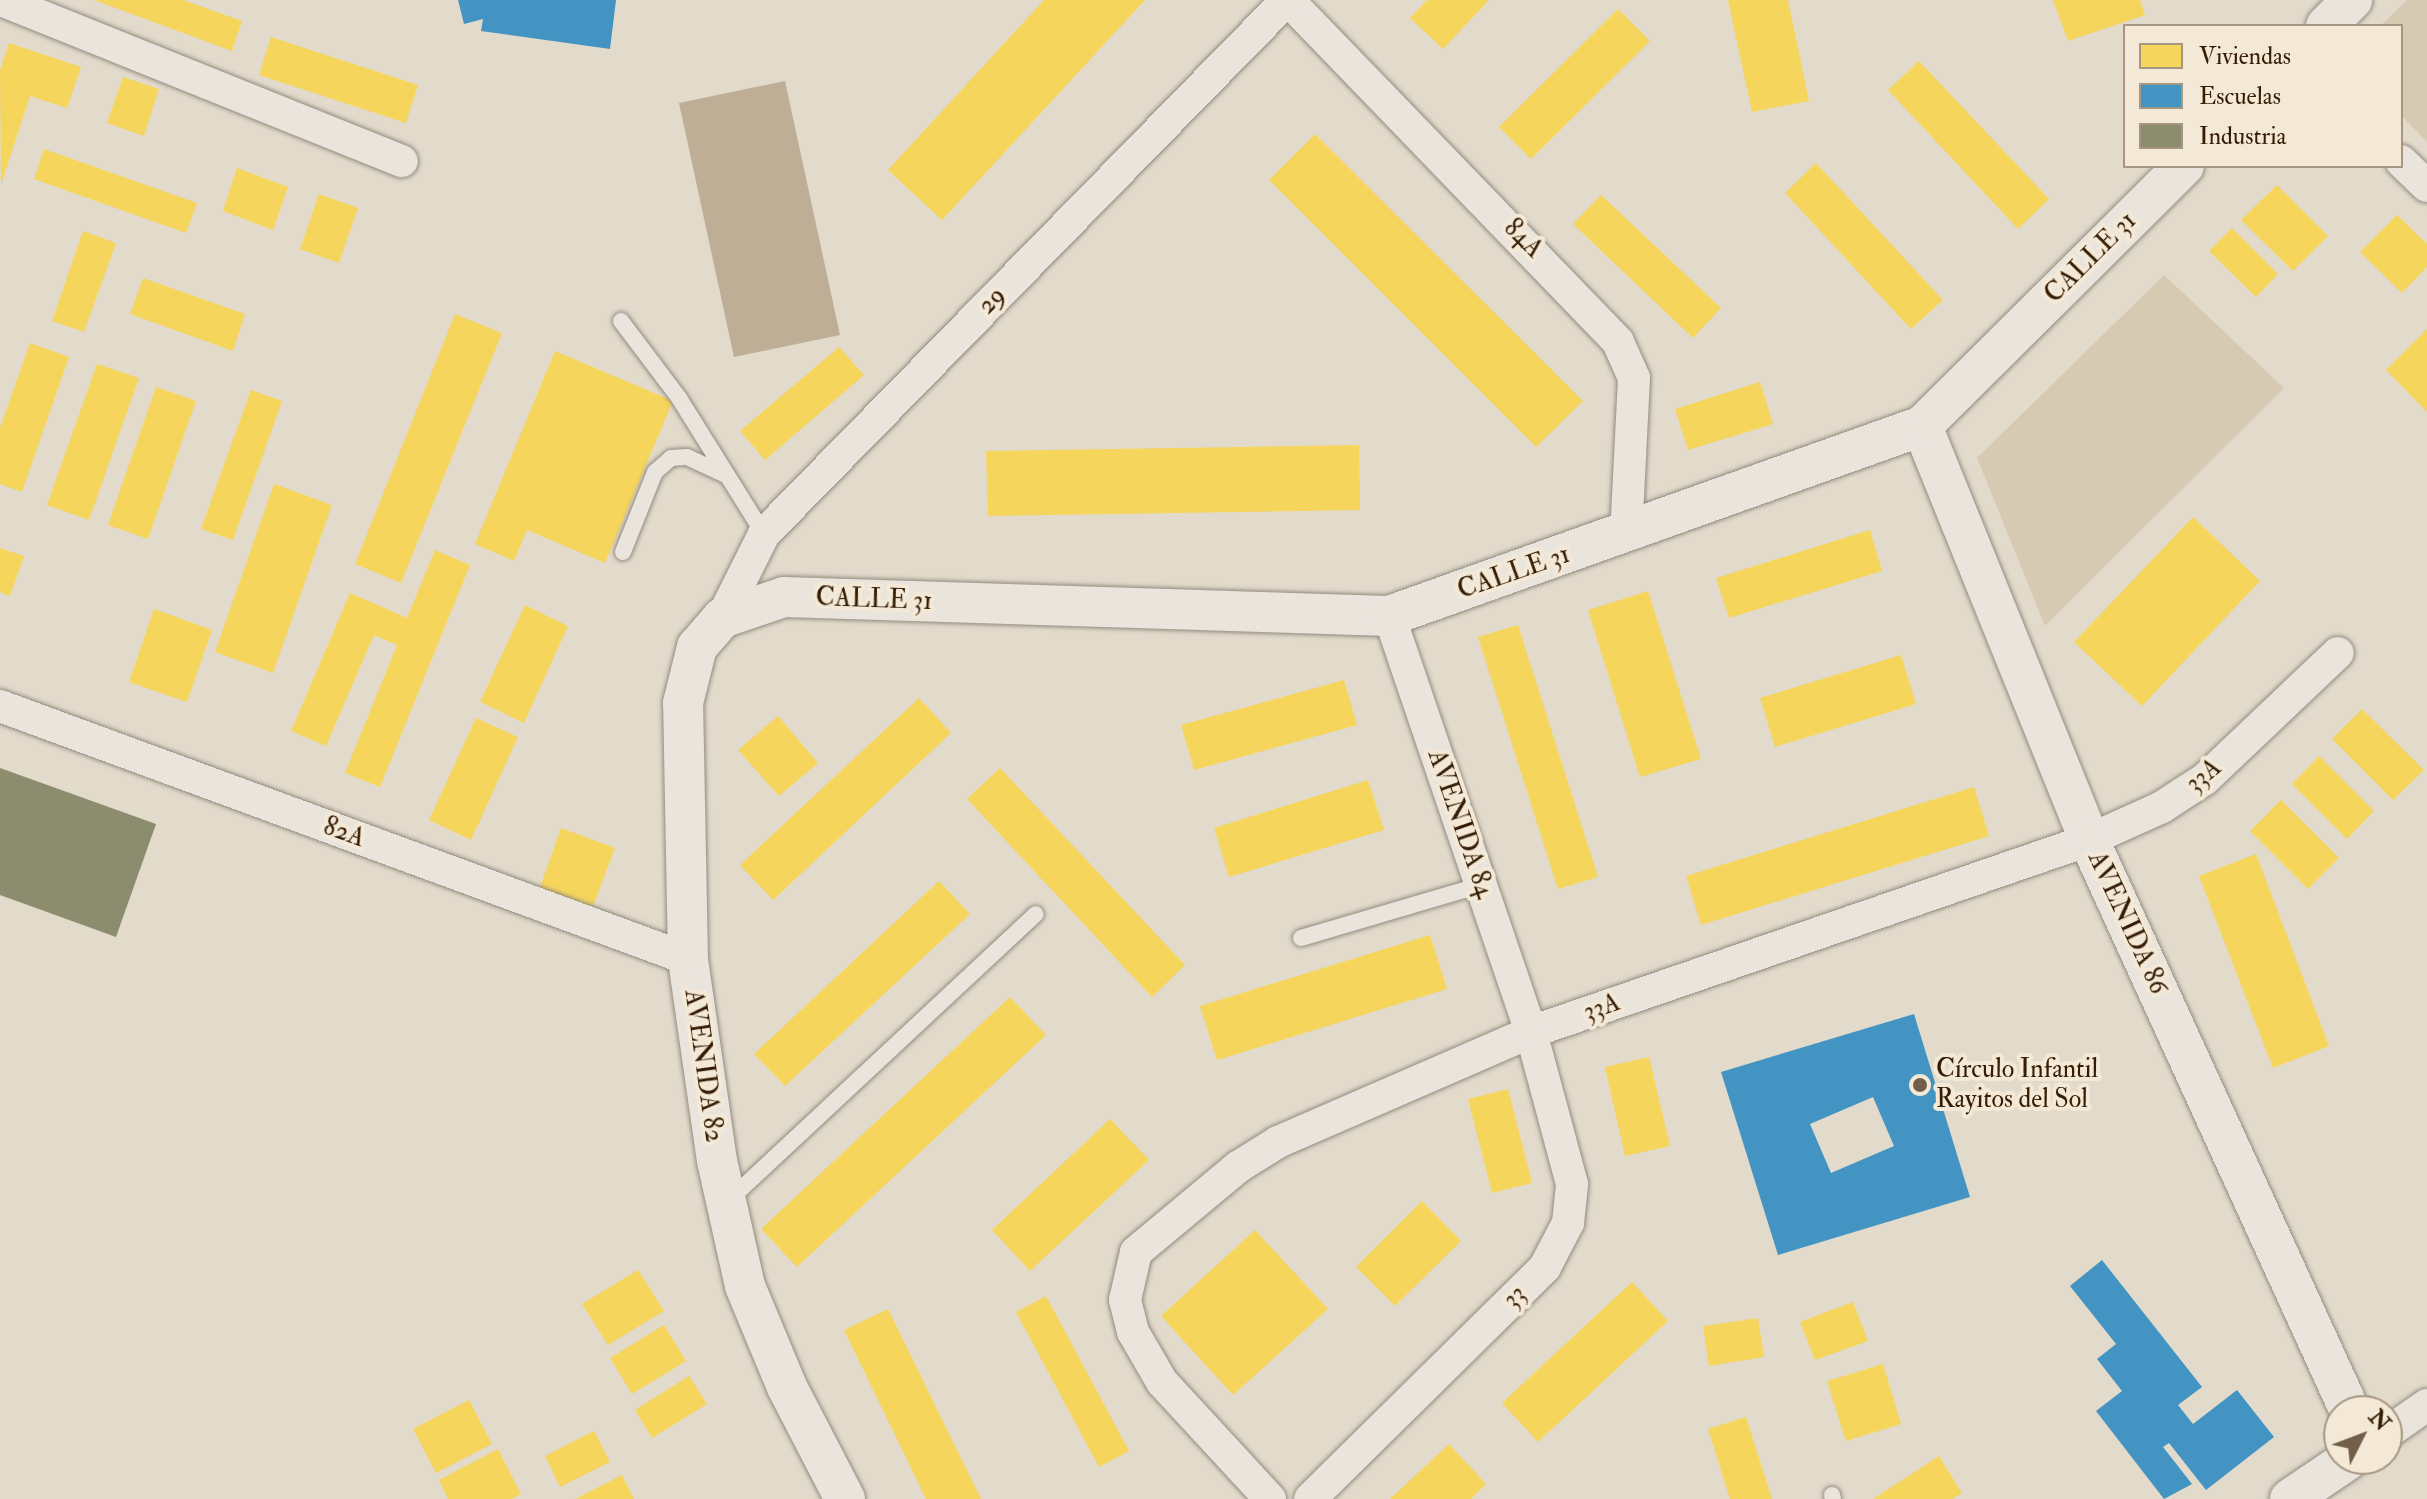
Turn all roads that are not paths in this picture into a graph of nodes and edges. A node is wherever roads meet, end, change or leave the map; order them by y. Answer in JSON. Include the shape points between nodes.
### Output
{"nodes":[{"id":1,"x":1,"y":0,"type":"edge"},
{"id":2,"x":1287,"y":0,"type":"edge"},
{"id":3,"x":2352,"y":0,"type":"edge"},
{"id":4,"x":2328,"y":24,"type":"edge"},
{"id":5,"x":402,"y":161,"type":"dead end"},
{"id":6,"x":2403,"y":163,"type":"edge"},
{"id":7,"x":2182,"y":168,"type":"edge"},
{"id":8,"x":2427,"y":186,"type":"edge"},
{"id":9,"x":621,"y":321,"type":"dead end"},
{"id":10,"x":1922,"y":426,"type":"junction"},
{"id":11,"x":724,"y":474,"type":"junction"},
{"id":12,"x":764,"y":534,"type":"junction"},
{"id":13,"x":1626,"y":534,"type":"junction"},
{"id":14,"x":623,"y":552,"type":"dead end"},
{"id":15,"x":1389,"y":616,"type":"junction"},
{"id":16,"x":722,"y":618,"type":"junction"},
{"id":17,"x":2338,"y":653,"type":"dead end"},
{"id":18,"x":0,"y":706,"type":"edge"},
{"id":19,"x":2089,"y":840,"type":"junction"},
{"id":20,"x":1481,"y":885,"type":"junction"},
{"id":21,"x":1036,"y":914,"type":"dead end"},
{"id":22,"x":1301,"y":938,"type":"dead end"},
{"id":23,"x":688,"y":959,"type":"junction"},
{"id":24,"x":1531,"y":1032,"type":"junction"},
{"id":25,"x":726,"y":1202,"type":"junction"},
{"id":26,"x":2343,"y":1395,"type":"edge"},
{"id":27,"x":2427,"y":1405,"type":"edge"},
{"id":28,"x":2403,"y":1422,"type":"edge"},
{"id":29,"x":2325,"y":1475,"type":"edge"},
{"id":30,"x":845,"y":1499,"type":"edge"},
{"id":31,"x":1270,"y":1499,"type":"edge"},
{"id":32,"x":1310,"y":1499,"type":"edge"},
{"id":33,"x":2290,"y":1499,"type":"edge"}],
"edges":[{"from":1,"to":5,"type":"street"},
{"from":2,"to":12,"type":"street","name":"29"},
{"from":2,"to":13,"type":"street","name":"84A","via":[[1618,342],[1634,378]]},
{"from":3,"to":4,"type":"street"},
{"from":6,"to":8,"type":"street"},
{"from":7,"to":10,"type":"street","name":"CALLE 31"},
{"from":9,"to":11,"type":"lane","via":[[679,398]]},
{"from":10,"to":13,"type":"street","name":"CALLE 31"},
{"from":10,"to":19,"type":"street","name":"AVENIDA 86"},
{"from":11,"to":12,"type":"lane"},
{"from":11,"to":14,"type":"lane","via":[[687,457],[671,458],[655,472]]},
{"from":12,"to":16,"type":"street","name":"29"},
{"from":13,"to":15,"type":"street","name":"CALLE 31"},
{"from":15,"to":16,"type":"street","name":"CALLE 31","via":[[784,597]]},
{"from":15,"to":20,"type":"street","name":"AVENIDA 84"},
{"from":16,"to":23,"type":"street","name":"AVENIDA 82","via":[[697,647],[683,703]]},
{"from":17,"to":19,"type":"street","name":"33A","via":[[2205,779],[2162,807]]},
{"from":18,"to":23,"type":"street","name":"82A"},
{"from":19,"to":24,"type":"street","name":"33A"},
{"from":19,"to":26,"type":"street","name":"AVENIDA 86"},
{"from":20,"to":22,"type":"lane"},
{"from":20,"to":24,"type":"street","name":"AVENIDA 84"},
{"from":21,"to":25,"type":"lane"},
{"from":23,"to":25,"type":"street","name":"AVENIDA 82"},
{"from":24,"to":31,"type":"street","name":"33A","via":[[1278,1142],[1238,1167],[1136,1252],[1125,1300],[1133,1332],[1162,1382]]},
{"from":24,"to":32,"type":"street","name":"33","via":[[1572,1184],[1568,1223],[1545,1267]]},
{"from":25,"to":30,"type":"street","name":"AVENIDA 82","via":[[745,1286],[787,1387]]},
{"from":27,"to":28,"type":"street"},
{"from":29,"to":33,"type":"street"}]}
